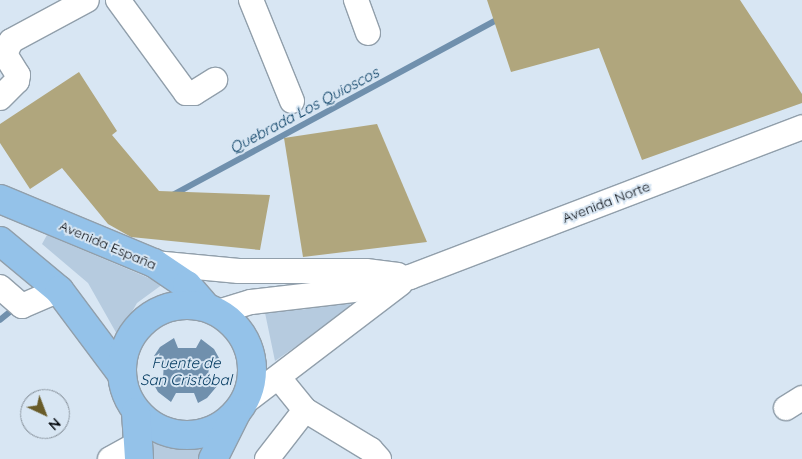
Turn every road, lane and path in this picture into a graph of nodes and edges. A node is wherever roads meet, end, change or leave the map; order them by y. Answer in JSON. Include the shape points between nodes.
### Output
{"nodes":[{"id":1,"x":87,"y":0,"type":"edge"},
{"id":2,"x":118,"y":0,"type":"edge"},
{"id":3,"x":251,"y":0,"type":"edge"},
{"id":4,"x":356,"y":0,"type":"edge"},
{"id":5,"x":368,"y":33,"type":"dead end"},
{"id":6,"x":215,"y":80,"type":"dead end"},
{"id":7,"x":0,"y":98,"type":"edge"},
{"id":8,"x":292,"y":100,"type":"dead end"},
{"id":9,"x":802,"y":127,"type":"edge"},
{"id":10,"x":0,"y":199,"type":"edge"},
{"id":11,"x":0,"y":241,"type":"edge"},
{"id":12,"x":154,"y":263,"type":"junction"},
{"id":13,"x":410,"y":276,"type":"junction"},
{"id":14,"x":0,"y":287,"type":"edge"},
{"id":15,"x":59,"y":290,"type":"junction"},
{"id":16,"x":212,"y":309,"type":"junction"},
{"id":17,"x":121,"y":373,"type":"junction"},
{"id":18,"x":279,"y":378,"type":"junction"},
{"id":19,"x":239,"y":409,"type":"junction"},
{"id":20,"x":305,"y":410,"type":"junction"},
{"id":21,"x":136,"y":412,"type":"junction"},
{"id":22,"x":138,"y":452,"type":"edge"},
{"id":23,"x":110,"y":459,"type":"edge"},
{"id":24,"x":213,"y":459,"type":"edge"},
{"id":25,"x":267,"y":459,"type":"edge"},
{"id":26,"x":379,"y":459,"type":"edge"}],
"edges":[{"from":1,"to":7,"type":"street","via":[[11,41],[5,54],[18,75],[17,81]]},
{"from":2,"to":6,"type":"street","via":[[186,93],[194,93]]},
{"from":3,"to":8,"type":"street"},
{"from":4,"to":5,"type":"street"},
{"from":9,"to":13,"type":"street","name":"Avenida Norte"},
{"from":10,"to":12,"type":"main road","name":"Avenida España"},
{"from":11,"to":15,"type":"main road"},
{"from":12,"to":13,"type":"street","via":[[239,270],[366,271]]},
{"from":12,"to":16,"type":"main road","name":"Avenida España","via":[[187,285]]},
{"from":13,"to":16,"type":"street","name":"Avenida Norte","via":[[364,289]]},
{"from":13,"to":18,"type":"street","name":"Avenida Norte"},
{"from":14,"to":15,"type":"street","via":[[22,306]]},
{"from":15,"to":17,"type":"main road"},
{"from":16,"to":17,"type":"main road","via":[[186,304],[165,308],[146,318],[132,333],[123,352]]},
{"from":16,"to":19,"type":"main road","via":[[235,325],[252,364],[250,386]]},
{"from":17,"to":21,"type":"main road","via":[[125,394]]},
{"from":18,"to":19,"type":"street","name":"Avenida Norte"},
{"from":18,"to":20,"type":"street"},
{"from":19,"to":21,"type":"main road","via":[[213,429],[186,435],[159,429]]},
{"from":19,"to":24,"type":"main road"},
{"from":20,"to":25,"type":"street"},
{"from":20,"to":26,"type":"street","via":[[370,450]]},
{"from":21,"to":22,"type":"main road"},
{"from":22,"to":23,"type":"street"}]}
